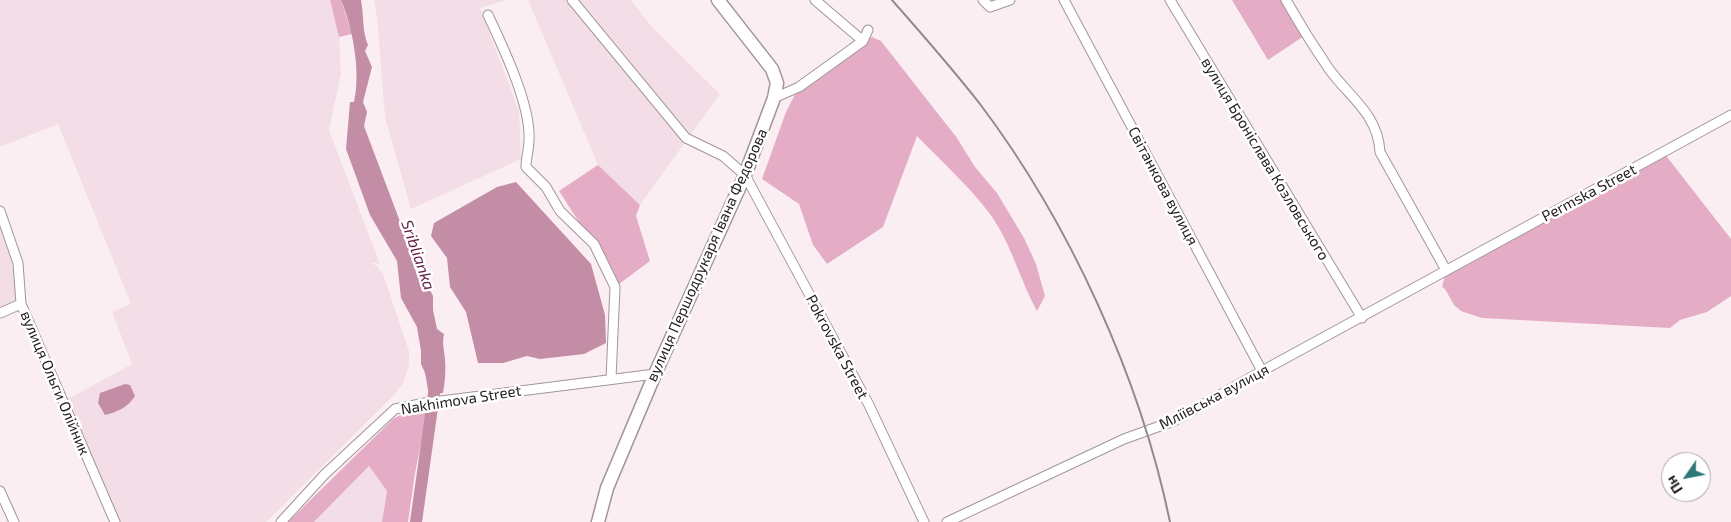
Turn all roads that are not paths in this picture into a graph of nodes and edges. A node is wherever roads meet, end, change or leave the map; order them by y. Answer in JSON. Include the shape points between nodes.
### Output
{"nodes":[{"id":1,"x":572,"y":0,"type":"edge"},
{"id":2,"x":718,"y":0,"type":"edge"},
{"id":3,"x":816,"y":0,"type":"edge"},
{"id":4,"x":983,"y":0,"type":"edge"},
{"id":5,"x":1010,"y":0,"type":"edge"},
{"id":6,"x":1064,"y":0,"type":"edge"},
{"id":7,"x":1170,"y":0,"type":"edge"},
{"id":8,"x":1286,"y":0,"type":"edge"},
{"id":9,"x":488,"y":15,"type":"dead end"},
{"id":10,"x":868,"y":30,"type":"dead end"},
{"id":11,"x":864,"y":40,"type":"junction"},
{"id":12,"x":774,"y":98,"type":"junction"},
{"id":13,"x":1731,"y":115,"type":"edge"},
{"id":14,"x":745,"y":175,"type":"junction"},
{"id":15,"x":0,"y":211,"type":"edge"},
{"id":16,"x":1446,"y":270,"type":"junction"},
{"id":17,"x":20,"y":304,"type":"junction"},
{"id":18,"x":0,"y":313,"type":"edge"},
{"id":19,"x":1362,"y":318,"type":"junction"},
{"id":20,"x":1262,"y":371,"type":"junction"},
{"id":21,"x":656,"y":374,"type":"junction"},
{"id":22,"x":611,"y":379,"type":"junction"},
{"id":23,"x":0,"y":491,"type":"edge"},
{"id":24,"x":14,"y":522,"type":"edge"},
{"id":25,"x":115,"y":522,"type":"edge"},
{"id":26,"x":281,"y":522,"type":"edge"},
{"id":27,"x":598,"y":522,"type":"edge"},
{"id":28,"x":924,"y":522,"type":"edge"},
{"id":29,"x":947,"y":522,"type":"edge"}],
"edges":[{"from":1,"to":14,"type":"street","via":[[686,138],[723,156]]},
{"from":2,"to":12,"type":"street","name":"вулиця Першодрукаря Івана Федорова","via":[[772,69],[777,83]]},
{"from":3,"to":11,"type":"street"},
{"from":4,"to":5,"type":"street","via":[[990,8]]},
{"from":6,"to":20,"type":"street","name":"Світанкова вулиця"},
{"from":7,"to":19,"type":"street","name":"вулиця Броніслава Козловського"},
{"from":8,"to":16,"type":"street","via":[[1330,70],[1364,109],[1379,137],[1380,152]]},
{"from":9,"to":22,"type":"street","via":[[521,97],[529,140],[526,167],[546,187],[560,211],[594,244],[615,287]]},
{"from":10,"to":11,"type":"street"},
{"from":11,"to":12,"type":"street","via":[[799,88]]},
{"from":12,"to":14,"type":"street","name":"вулиця Першодрукаря Івана Федорова"},
{"from":13,"to":16,"type":"street","name":"Permska Street"},
{"from":14,"to":21,"type":"street","name":"вулиця Першодрукаря Івана Федорова"},
{"from":14,"to":28,"type":"street","name":"Pokrovska Street","via":[[869,405]]},
{"from":15,"to":17,"type":"street","name":"вулиця Ольги Олійник","via":[[18,263]]},
{"from":16,"to":19,"type":"street","name":"Мліївська вулиця"},
{"from":17,"to":18,"type":"street"},
{"from":17,"to":25,"type":"street","name":"вулиця Ольги Олійник"},
{"from":19,"to":20,"type":"street","name":"Мліївська вулиця"},
{"from":20,"to":29,"type":"street","name":"Мліївська вулиця","via":[[1174,421],[1124,439]]},
{"from":21,"to":22,"type":"street","name":"Nakhimova Street"},
{"from":21,"to":27,"type":"street","name":"вулиця Першодрукаря Івана Федорова","via":[[607,488]]},
{"from":22,"to":26,"type":"street","name":"Nakhimova Street","via":[[395,409],[325,474]]},
{"from":23,"to":24,"type":"street"}]}
